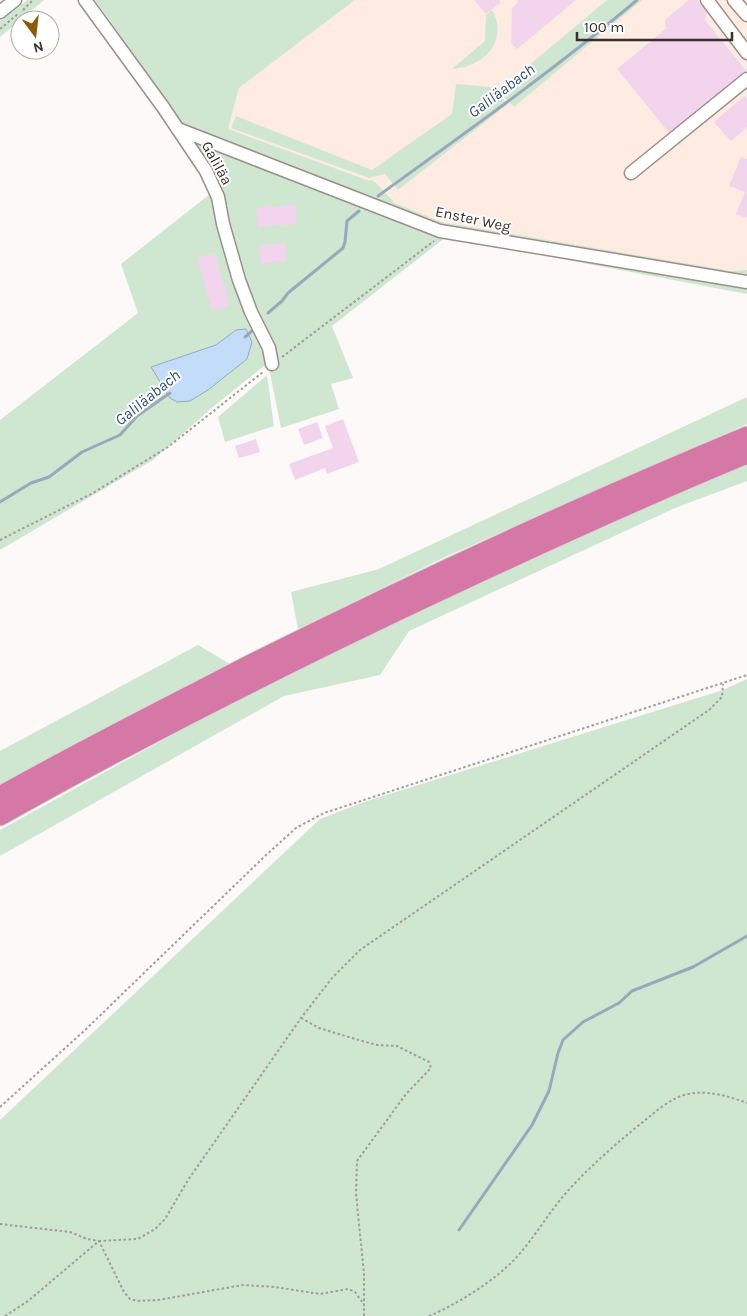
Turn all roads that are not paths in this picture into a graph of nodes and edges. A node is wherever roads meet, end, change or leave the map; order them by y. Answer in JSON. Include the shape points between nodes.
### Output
{"nodes":[{"id":1,"x":15,"y":0,"type":"edge"},
{"id":2,"x":85,"y":0,"type":"edge"},
{"id":3,"x":707,"y":0,"type":"edge"},
{"id":4,"x":734,"y":0,"type":"edge"},
{"id":5,"x":0,"y":12,"type":"edge"},
{"id":6,"x":747,"y":15,"type":"edge"},
{"id":7,"x":747,"y":53,"type":"edge"},
{"id":8,"x":747,"y":79,"type":"edge"},
{"id":9,"x":178,"y":129,"type":"junction"},
{"id":10,"x":631,"y":173,"type":"dead end"},
{"id":11,"x":747,"y":282,"type":"edge"},
{"id":12,"x":272,"y":364,"type":"road end"},
{"id":13,"x":747,"y":436,"type":"edge"},
{"id":14,"x":747,"y":454,"type":"edge"},
{"id":15,"x":0,"y":796,"type":"edge"},
{"id":16,"x":0,"y":816,"type":"edge"}],
"edges":[{"from":1,"to":5,"type":"street"},
{"from":2,"to":9,"type":"street","name":"Galiläa"},
{"from":3,"to":7,"type":"street"},
{"from":4,"to":6,"type":"street"},
{"from":8,"to":10,"type":"street"},
{"from":9,"to":11,"type":"street","name":"Enster Weg","via":[[440,231]]},
{"from":9,"to":12,"type":"street","name":"Galiläa","via":[[206,171],[218,197],[222,224],[239,280],[269,348]]},
{"from":13,"to":15,"type":"highway","via":[[578,508],[326,626]]},
{"from":14,"to":16,"type":"highway","via":[[586,524],[334,641]]}]}
